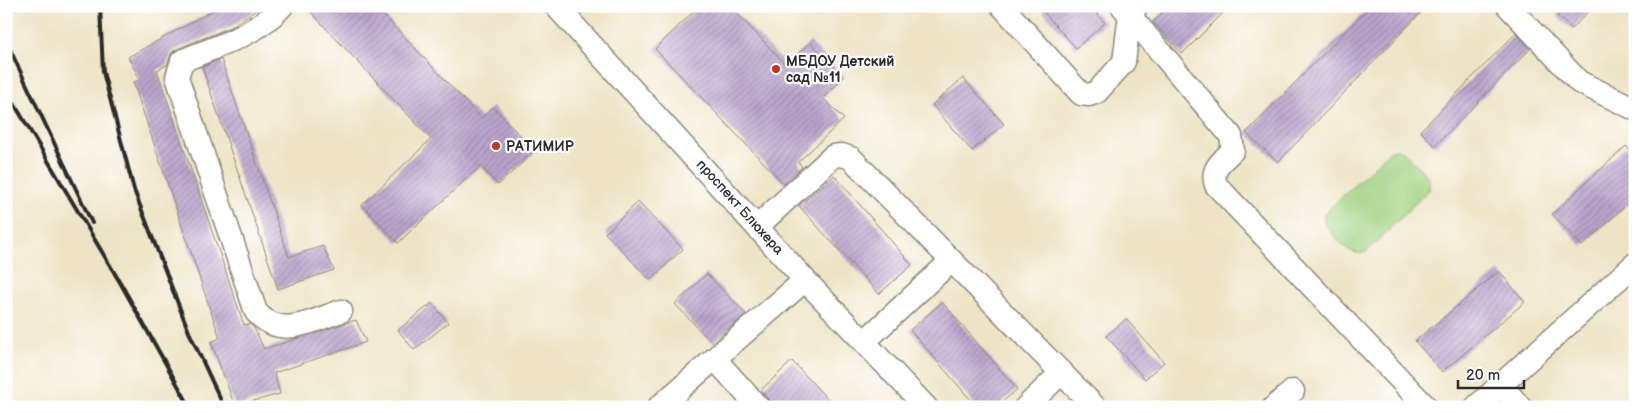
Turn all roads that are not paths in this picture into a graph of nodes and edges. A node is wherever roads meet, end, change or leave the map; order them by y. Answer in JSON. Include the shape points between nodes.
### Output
{"nodes":[{"id":1,"x":282,"y":6,"type":"edge"},
{"id":2,"x":556,"y":6,"type":"edge"},
{"id":3,"x":1002,"y":6,"type":"edge"},
{"id":4,"x":1508,"y":6,"type":"edge"},
{"id":5,"x":1130,"y":9,"type":"edge"},
{"id":6,"x":1635,"y":109,"type":"edge"},
{"id":7,"x":758,"y":226,"type":"junction"},
{"id":8,"x":951,"y":261,"type":"junction"},
{"id":9,"x":1635,"y":264,"type":"edge"},
{"id":10,"x":805,"y":280,"type":"junction"},
{"id":11,"x":341,"y":311,"type":"dead end"},
{"id":12,"x":865,"y":341,"type":"junction"},
{"id":13,"x":715,"y":359,"type":"junction"},
{"id":14,"x":1062,"y":372,"type":"junction"},
{"id":15,"x":1501,"y":385,"type":"junction"},
{"id":16,"x":1293,"y":391,"type":"dead end"},
{"id":17,"x":659,"y":407,"type":"edge"},
{"id":18,"x":758,"y":407,"type":"edge"},
{"id":19,"x":926,"y":407,"type":"edge"},
{"id":20,"x":1026,"y":407,"type":"edge"},
{"id":21,"x":1095,"y":407,"type":"edge"},
{"id":22,"x":1274,"y":407,"type":"edge"},
{"id":23,"x":1426,"y":407,"type":"edge"},
{"id":24,"x":1476,"y":407,"type":"edge"},
{"id":25,"x":1520,"y":407,"type":"edge"}],
"edges":[{"from":1,"to":11,"type":"street","via":[[257,29],[182,61],[177,77],[256,312],[272,326],[283,328]]},
{"from":2,"to":7,"type":"street","name":"проспект Блюхера"},
{"from":3,"to":5,"type":"street","via":[[1081,94],[1088,96],[1098,92],[1124,62]]},
{"from":4,"to":6,"type":"street","via":[[1579,82]]},
{"from":5,"to":23,"type":"street","via":[[1231,136],[1233,150],[1215,169],[1213,178],[1216,185]]},
{"from":7,"to":8,"type":"street","via":[[834,156],[842,155],[851,158]]},
{"from":7,"to":10,"type":"street","name":"проспект Блюхера"},
{"from":8,"to":12,"type":"street"},
{"from":8,"to":14,"type":"street"},
{"from":9,"to":15,"type":"street"},
{"from":10,"to":12,"type":"street","name":"проспект Блюхера"},
{"from":10,"to":13,"type":"street"},
{"from":12,"to":19,"type":"street","name":"проспект Блюхера"},
{"from":13,"to":17,"type":"street"},
{"from":13,"to":18,"type":"street"},
{"from":14,"to":20,"type":"street"},
{"from":14,"to":21,"type":"street"},
{"from":15,"to":24,"type":"street"},
{"from":15,"to":25,"type":"street"},
{"from":16,"to":22,"type":"street"}]}
